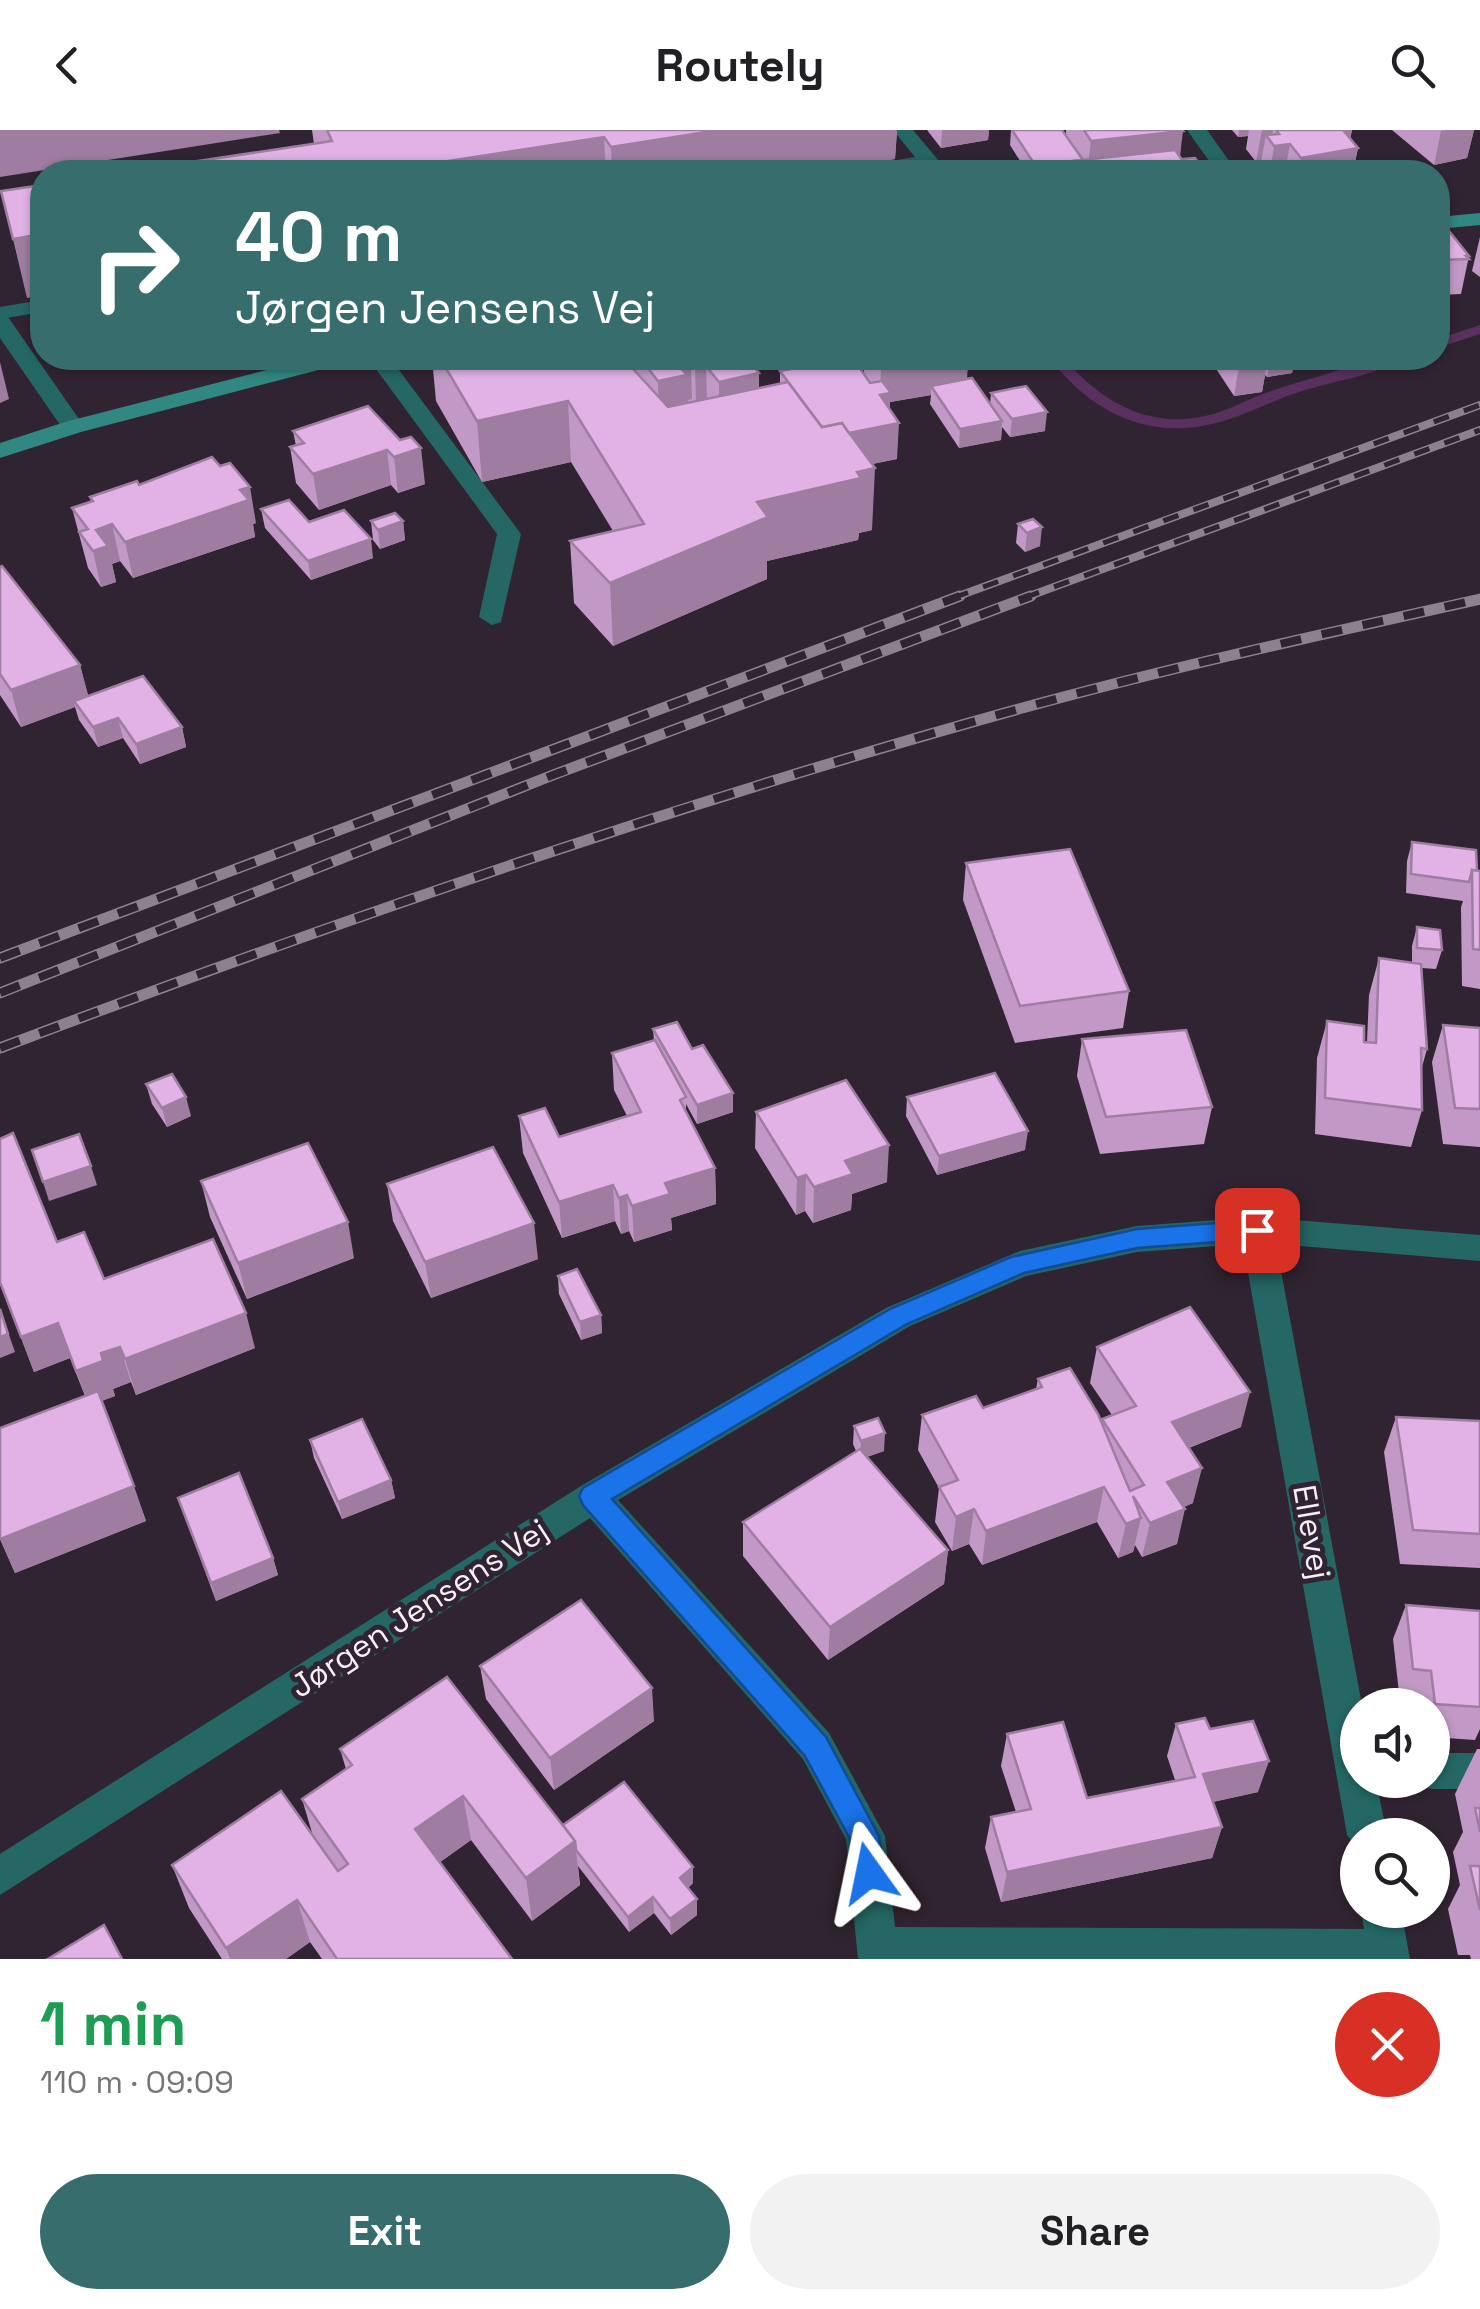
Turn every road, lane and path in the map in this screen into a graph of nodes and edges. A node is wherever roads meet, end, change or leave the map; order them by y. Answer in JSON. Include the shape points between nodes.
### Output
{"nodes":[{"id":1,"x":904,"y":130,"type":"edge"},
{"id":2,"x":1198,"y":130,"type":"edge"},
{"id":3,"x":928,"y":160,"type":"edge"},
{"id":4,"x":1219,"y":160,"type":"edge"},
{"id":5,"x":1480,"y":218,"type":"edge"},
{"id":6,"x":1450,"y":222,"type":"edge"},
{"id":7,"x":30,"y":308,"type":"edge"},
{"id":8,"x":0,"y":313,"type":"edge"},
{"id":9,"x":0,"y":322,"type":"edge"},
{"id":10,"x":30,"y":365,"type":"edge"},
{"id":11,"x":33,"y":370,"type":"edge"},
{"id":12,"x":290,"y":370,"type":"edge"},
{"id":13,"x":389,"y":370,"type":"edge"},
{"id":14,"x":73,"y":427,"type":"junction"},
{"id":15,"x":0,"y":451,"type":"edge"},
{"id":16,"x":492,"y":617,"type":"dead end"},
{"id":17,"x":1257,"y":1230,"type":"junction"},
{"id":18,"x":1480,"y":1248,"type":"edge"},
{"id":19,"x":593,"y":1496,"type":"junction"},
{"id":20,"x":1341,"y":1688,"type":"edge"},
{"id":21,"x":1450,"y":1771,"type":"edge"},
{"id":22,"x":1480,"y":1772,"type":"edge"},
{"id":23,"x":0,"y":1876,"type":"edge"},
{"id":24,"x":1387,"y":1939,"type":"edge"},
{"id":25,"x":878,"y":1953,"type":"edge"}],
"edges":[{"from":1,"to":3,"type":"street"},
{"from":2,"to":4,"type":"street"},
{"from":5,"to":6,"type":"street"},
{"from":7,"to":8,"type":"street"},
{"from":9,"to":10,"type":"street"},
{"from":11,"to":14,"type":"street"},
{"from":12,"to":14,"type":"street"},
{"from":13,"to":16,"type":"street","via":[[509,534]]},
{"from":14,"to":15,"type":"street"},
{"from":17,"to":18,"type":"street","name":"Jørgen Jensens Vej"},
{"from":17,"to":19,"type":"street","name":"Jørgen Jensens Vej","via":[[1137,1238],[1020,1264],[898,1316]]},
{"from":17,"to":20,"type":"street","name":"Ellevej"},
{"from":19,"to":23,"type":"street","name":"Jørgen Jensens Vej"},
{"from":19,"to":25,"type":"street","via":[[816,1746],[864,1836]]},
{"from":21,"to":22,"type":"street"},
{"from":24,"to":25,"type":"street"}]}
